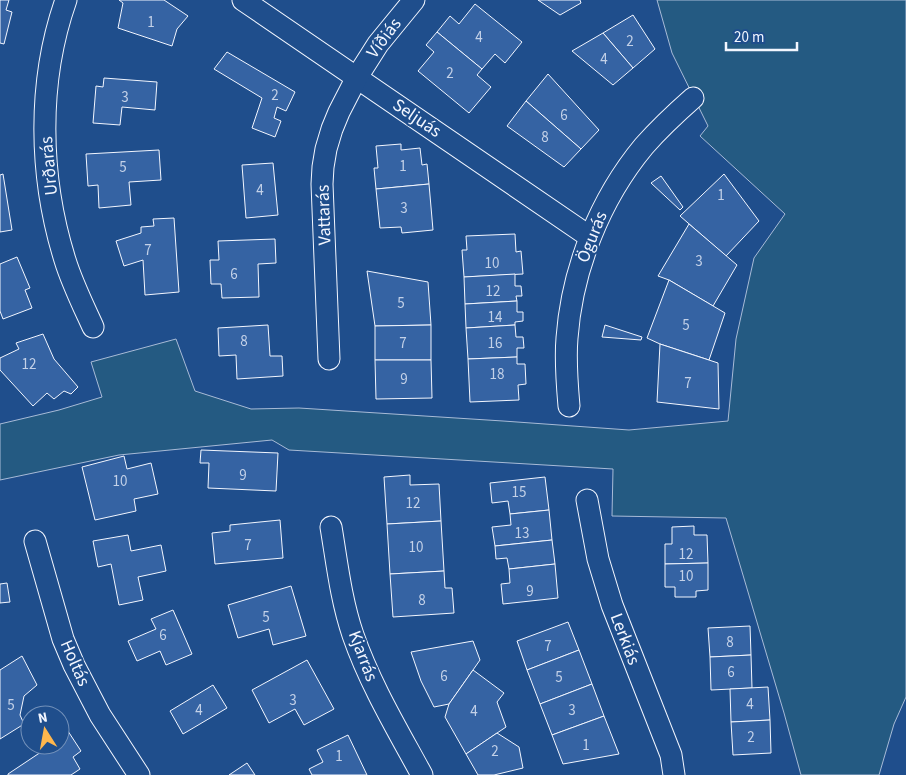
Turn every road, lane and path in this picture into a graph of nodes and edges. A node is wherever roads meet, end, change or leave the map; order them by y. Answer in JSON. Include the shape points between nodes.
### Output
{"nodes":[{"id":1,"x":66,"y":0,"type":"edge"},
{"id":2,"x":243,"y":0,"type":"edge"},
{"id":3,"x":414,"y":0,"type":"edge"},
{"id":4,"x":357,"y":77,"type":"junction"},
{"id":5,"x":693,"y":98,"type":"dead end"},
{"id":6,"x":590,"y":237,"type":"junction"},
{"id":7,"x":93,"y":327,"type":"dead end"},
{"id":8,"x":329,"y":359,"type":"dead end"},
{"id":9,"x":568,"y":406,"type":"dead end"},
{"id":10,"x":587,"y":500,"type":"dead end"},
{"id":11,"x":331,"y":527,"type":"dead end"},
{"id":12,"x":35,"y":541,"type":"dead end"},
{"id":13,"x":139,"y":775,"type":"edge"},
{"id":14,"x":422,"y":775,"type":"edge"},
{"id":15,"x":674,"y":775,"type":"edge"}],
"edges":[{"from":1,"to":7,"type":"street","name":"Urðarás","via":[[48,79],[46,153],[49,189],[65,260]]},
{"from":2,"to":4,"type":"street","name":"Seljuás"},
{"from":3,"to":4,"type":"street","name":"Víðiás","via":[[378,44]]},
{"from":4,"to":6,"type":"street","name":"Seljuás"},
{"from":4,"to":8,"type":"street","name":"Vattarás","via":[[332,129],[323,166]]},
{"from":5,"to":6,"type":"street","name":"Ögurás","via":[[667,121],[623,175]]},
{"from":6,"to":9,"type":"street","name":"Ögurás","via":[[571,303],[567,337]]},
{"from":10,"to":15,"type":"street","name":"Lerkiás","via":[[598,559],[612,605],[671,755]]},
{"from":11,"to":14,"type":"street","name":"Kjarrás","via":[[353,635],[374,686]]},
{"from":12,"to":13,"type":"street","name":"Holtás","via":[[63,639],[74,665],[100,715]]}]}
